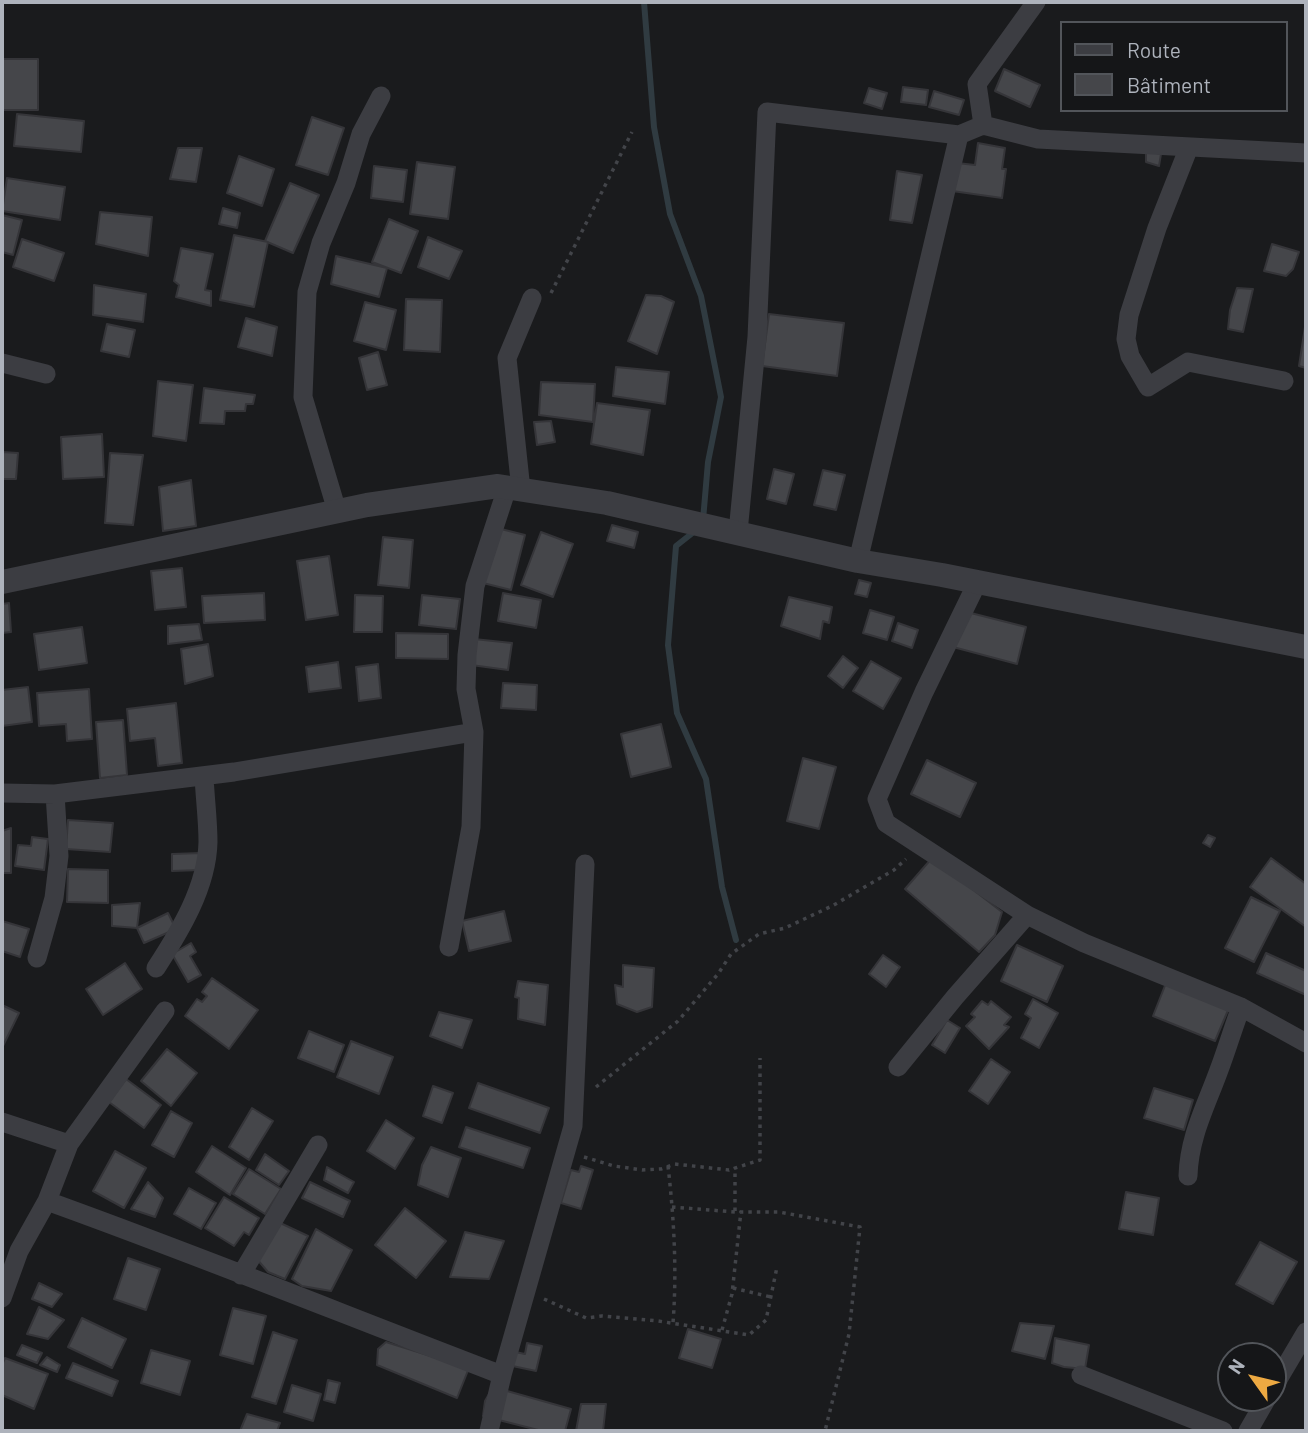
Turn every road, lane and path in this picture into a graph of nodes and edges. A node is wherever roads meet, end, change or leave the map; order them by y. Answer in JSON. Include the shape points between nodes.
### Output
{"nodes":[{"id":1,"x":1035,"y":2,"type":"edge"},
{"id":2,"x":381,"y":96,"type":"dead end"},
{"id":3,"x":983,"y":125,"type":"junction"},
{"id":4,"x":632,"y":132,"type":"dead end"},
{"id":5,"x":959,"y":135,"type":"junction"},
{"id":6,"x":1189,"y":148,"type":"junction"},
{"id":7,"x":1306,"y":153,"type":"edge"},
{"id":8,"x":532,"y":298,"type":"joint"},
{"id":9,"x":2,"y":363,"type":"edge"},
{"id":10,"x":46,"y":373,"type":"dead end"},
{"id":11,"x":1284,"y":380,"type":"dead end"},
{"id":12,"x":514,"y":489,"type":"junction"},
{"id":13,"x":337,"y":511,"type":"junction"},
{"id":14,"x":738,"y":532,"type":"junction"},
{"id":15,"x":858,"y":561,"type":"junction"},
{"id":16,"x":2,"y":582,"type":"edge"},
{"id":17,"x":977,"y":583,"type":"junction"},
{"id":18,"x":1306,"y":647,"type":"edge"},
{"id":19,"x":474,"y":732,"type":"junction"},
{"id":20,"x":204,"y":776,"type":"junction"},
{"id":21,"x":2,"y":793,"type":"edge"},
{"id":22,"x":55,"y":794,"type":"junction"},
{"id":23,"x":921,"y":847,"type":"junction"},
{"id":24,"x":586,"y":864,"type":"dead end"},
{"id":25,"x":1027,"y":915,"type":"junction"},
{"id":26,"x":449,"y":947,"type":"dead end"},
{"id":27,"x":37,"y":958,"type":"dead end"},
{"id":28,"x":156,"y":968,"type":"dead end"},
{"id":29,"x":1241,"y":1007,"type":"junction"},
{"id":30,"x":165,"y":1011,"type":"dead end"},
{"id":31,"x":1306,"y":1043,"type":"edge"},
{"id":32,"x":760,"y":1058,"type":"dead end"},
{"id":33,"x":898,"y":1067,"type":"dead end"},
{"id":34,"x":574,"y":1105,"type":"junction"},
{"id":35,"x":2,"y":1122,"type":"edge"},
{"id":36,"x":69,"y":1144,"type":"junction"},
{"id":37,"x":318,"y":1146,"type":"dead end"},
{"id":38,"x":566,"y":1152,"type":"junction"},
{"id":39,"x":668,"y":1166,"type":"junction"},
{"id":40,"x":735,"y":1167,"type":"junction"},
{"id":41,"x":1188,"y":1176,"type":"dead end"},
{"id":42,"x":47,"y":1201,"type":"junction"},
{"id":43,"x":672,"y":1206,"type":"junction"},
{"id":44,"x":735,"y":1212,"type":"junction"},
{"id":45,"x":741,"y":1212,"type":"junction"},
{"id":46,"x":778,"y":1267,"type":"dead end"},
{"id":47,"x":241,"y":1275,"type":"junction"},
{"id":48,"x":733,"y":1288,"type":"junction"},
{"id":49,"x":526,"y":1291,"type":"junction"},
{"id":50,"x":772,"y":1297,"type":"junction"},
{"id":51,"x":2,"y":1298,"type":"edge"},
{"id":52,"x":673,"y":1323,"type":"junction"},
{"id":53,"x":722,"y":1330,"type":"junction"},
{"id":54,"x":1306,"y":1332,"type":"edge"},
{"id":55,"x":1287,"y":1364,"type":"edge"},
{"id":56,"x":502,"y":1375,"type":"junction"},
{"id":57,"x":1081,"y":1376,"type":"dead end"},
{"id":58,"x":1259,"y":1412,"type":"edge"},
{"id":59,"x":488,"y":1431,"type":"edge"},
{"id":60,"x":825,"y":1431,"type":"edge"},
{"id":61,"x":1223,"y":1431,"type":"edge"},
{"id":62,"x":1248,"y":1431,"type":"edge"}],
"edges":[{"from":1,"to":3,"type":"street","via":[[977,84]]},
{"from":2,"to":13,"type":"street","via":[[360,134],[307,292],[303,397]]},
{"from":3,"to":5,"type":"street"},
{"from":3,"to":6,"type":"street","via":[[1038,139]]},
{"from":4,"to":8,"type":"path","via":[[547,303]]},
{"from":5,"to":14,"type":"street","via":[[767,112],[757,337]]},
{"from":5,"to":15,"type":"street"},
{"from":6,"to":7,"type":"street"},
{"from":6,"to":11,"type":"street","via":[[1129,315],[1126,340],[1130,356],[1148,387],[1188,362]]},
{"from":8,"to":12,"type":"street","via":[[507,358]]},
{"from":9,"to":10,"type":"street"},
{"from":12,"to":13,"type":"street","via":[[485,488]]},
{"from":12,"to":14,"type":"street","via":[[607,503]]},
{"from":12,"to":19,"type":"street","via":[[475,586],[466,689]]},
{"from":13,"to":16,"type":"street"},
{"from":14,"to":15,"type":"street"},
{"from":15,"to":17,"type":"street"},
{"from":17,"to":18,"type":"street"},
{"from":17,"to":23,"type":"street","via":[[877,799],[886,823]]},
{"from":19,"to":20,"type":"street"},
{"from":19,"to":26,"type":"street","via":[[471,827]]},
{"from":20,"to":22,"type":"street"},
{"from":20,"to":28,"type":"street","via":[[208,843],[202,881]]},
{"from":21,"to":22,"type":"street"},
{"from":22,"to":27,"type":"street","via":[[60,856]]},
{"from":23,"to":25,"type":"street"},
{"from":23,"to":34,"type":"path","via":[[894,870],[832,906],[785,928],[759,934],[731,954],[678,1021]]},
{"from":24,"to":34,"type":"street"},
{"from":25,"to":29,"type":"street"},
{"from":25,"to":33,"type":"street"},
{"from":29,"to":31,"type":"street"},
{"from":29,"to":41,"type":"street","via":[[1201,1113]]},
{"from":30,"to":36,"type":"street"},
{"from":32,"to":40,"type":"path","via":[[760,1160]]},
{"from":34,"to":38,"type":"street"},
{"from":35,"to":36,"type":"street"},
{"from":36,"to":42,"type":"street"},
{"from":37,"to":47,"type":"street"},
{"from":38,"to":39,"type":"path","via":[[642,1170]]},
{"from":38,"to":49,"type":"street"},
{"from":39,"to":40,"type":"path"},
{"from":39,"to":43,"type":"path"},
{"from":40,"to":44,"type":"path"},
{"from":42,"to":47,"type":"street"},
{"from":42,"to":51,"type":"street","via":[[19,1251]]},
{"from":43,"to":44,"type":"path"},
{"from":43,"to":52,"type":"path"},
{"from":44,"to":45,"type":"path"},
{"from":45,"to":48,"type":"path"},
{"from":45,"to":60,"type":"path","via":[[779,1212],[860,1227],[849,1334]]},
{"from":46,"to":50,"type":"path"},
{"from":47,"to":56,"type":"street"},
{"from":48,"to":50,"type":"path"},
{"from":48,"to":53,"type":"path"},
{"from":49,"to":52,"type":"path","via":[[586,1318]]},
{"from":49,"to":56,"type":"street"},
{"from":50,"to":53,"type":"path","via":[[766,1320],[750,1335]]},
{"from":52,"to":53,"type":"path"},
{"from":54,"to":55,"type":"street"},
{"from":56,"to":59,"type":"street"},
{"from":57,"to":61,"type":"street"},
{"from":58,"to":62,"type":"street"}]}
